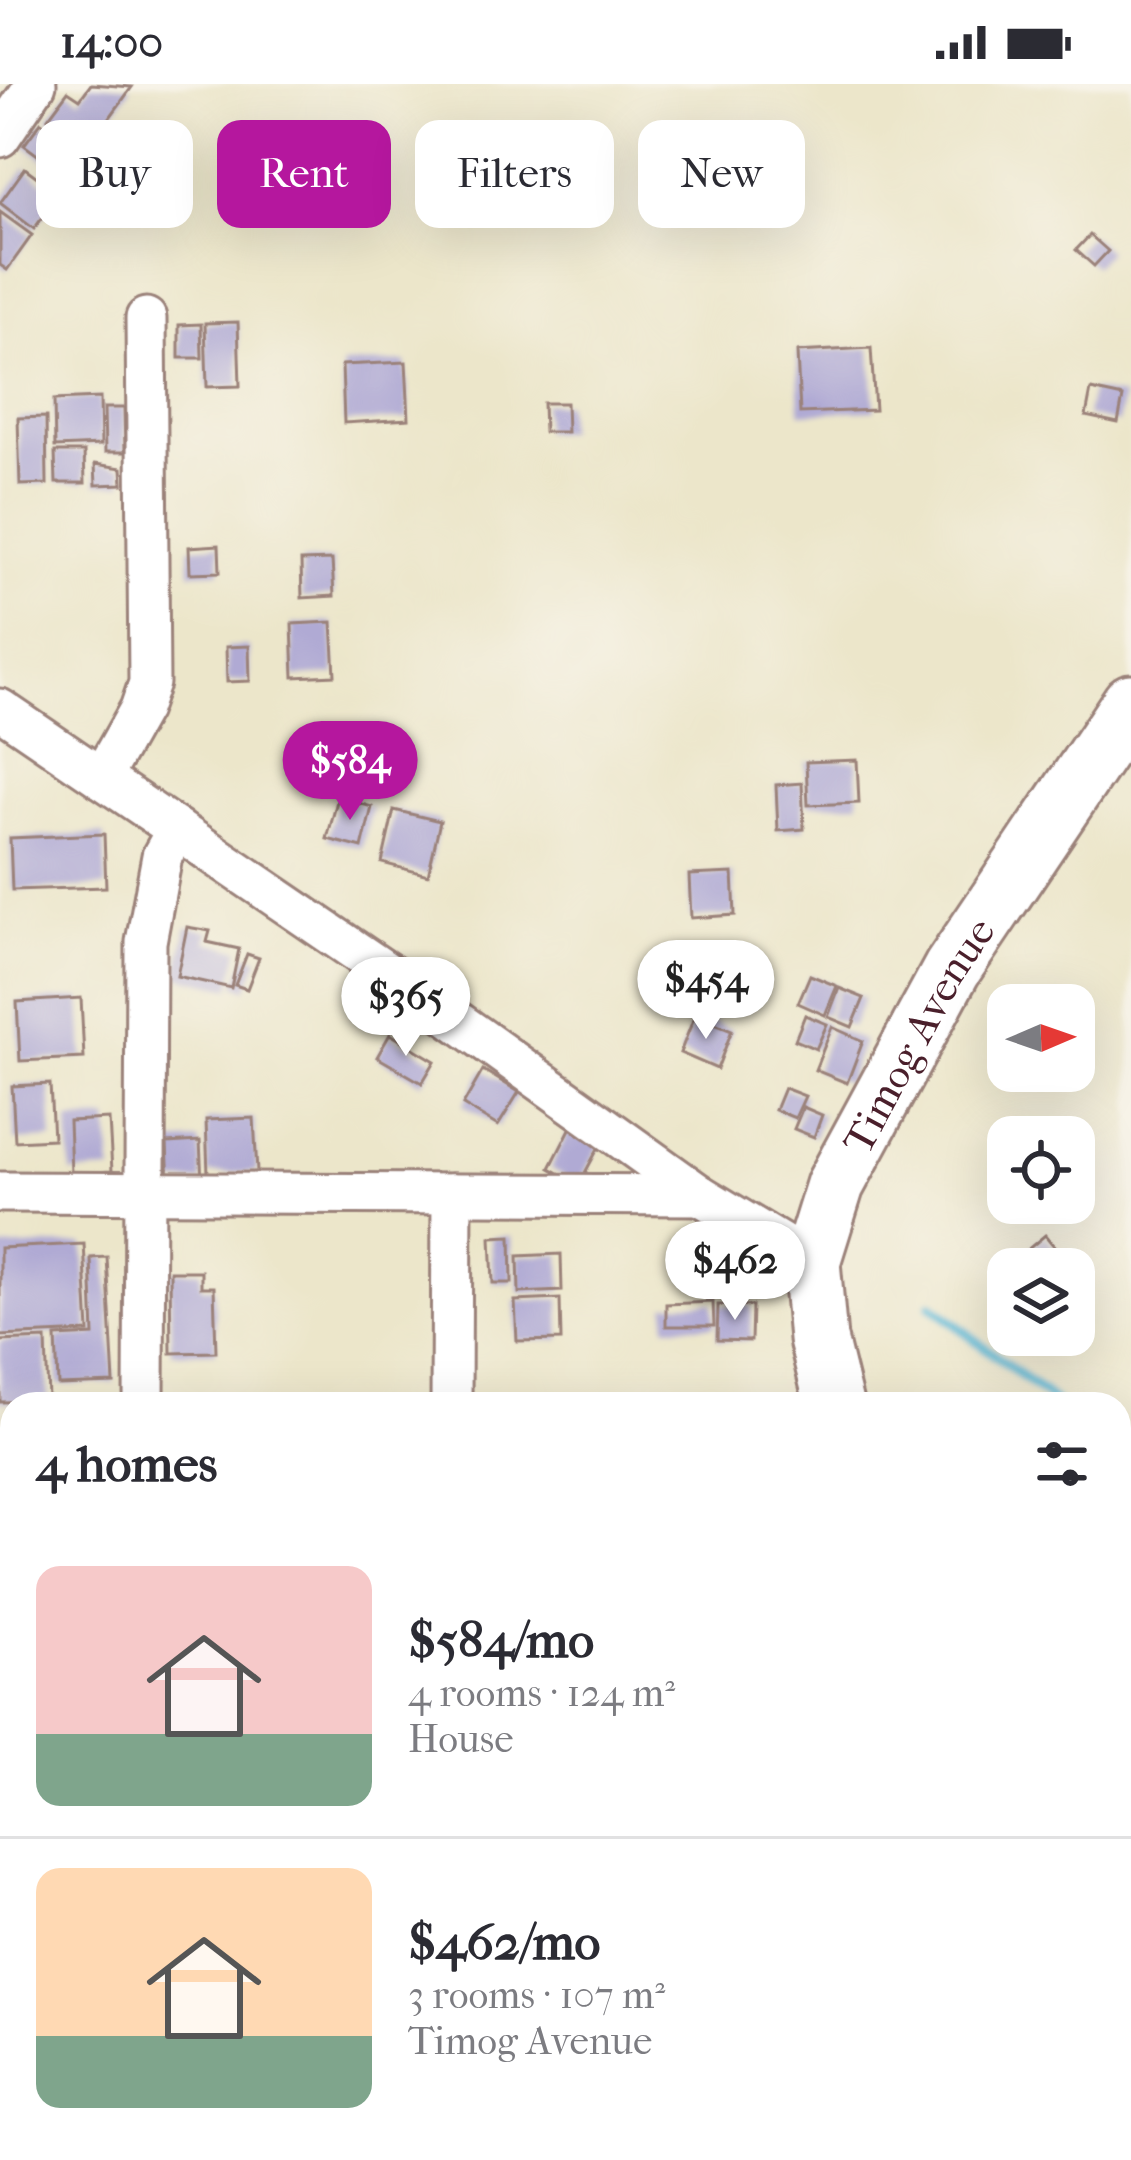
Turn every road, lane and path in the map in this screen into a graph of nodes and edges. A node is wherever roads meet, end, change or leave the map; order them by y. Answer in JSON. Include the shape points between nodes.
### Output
{"nodes":[{"id":1,"x":36,"y":84,"type":"edge"},
{"id":2,"x":0,"y":136,"type":"edge"},
{"id":3,"x":146,"y":318,"type":"dead end"},
{"id":4,"x":1131,"y":703,"type":"edge"},
{"id":5,"x":0,"y":709,"type":"edge"},
{"id":6,"x":100,"y":778,"type":"junction"},
{"id":7,"x":177,"y":829,"type":"junction"},
{"id":8,"x":0,"y":1192,"type":"edge"},
{"id":9,"x":145,"y":1193,"type":"junction"},
{"id":10,"x":452,"y":1194,"type":"junction"},
{"id":11,"x":700,"y":1195,"type":"junction"},
{"id":12,"x":811,"y":1262,"type":"junction"},
{"id":13,"x":144,"y":1392,"type":"edge"},
{"id":14,"x":451,"y":1392,"type":"edge"},
{"id":15,"x":831,"y":1392,"type":"edge"}],
"edges":[{"from":1,"to":2,"type":"street"},
{"from":3,"to":6,"type":"street","via":[[150,656],[132,723]]},
{"from":4,"to":12,"type":"main road","name":"Timog Avenue","via":[[952,968],[855,1142]]},
{"from":5,"to":6,"type":"street"},
{"from":6,"to":7,"type":"street"},
{"from":7,"to":9,"type":"street","via":[[162,856],[146,942]]},
{"from":7,"to":11,"type":"street"},
{"from":8,"to":9,"type":"street"},
{"from":9,"to":10,"type":"street"},
{"from":9,"to":13,"type":"street"},
{"from":10,"to":11,"type":"street"},
{"from":10,"to":14,"type":"street"},
{"from":11,"to":12,"type":"street"},
{"from":12,"to":15,"type":"main road","name":"Timog Avenue"}]}
